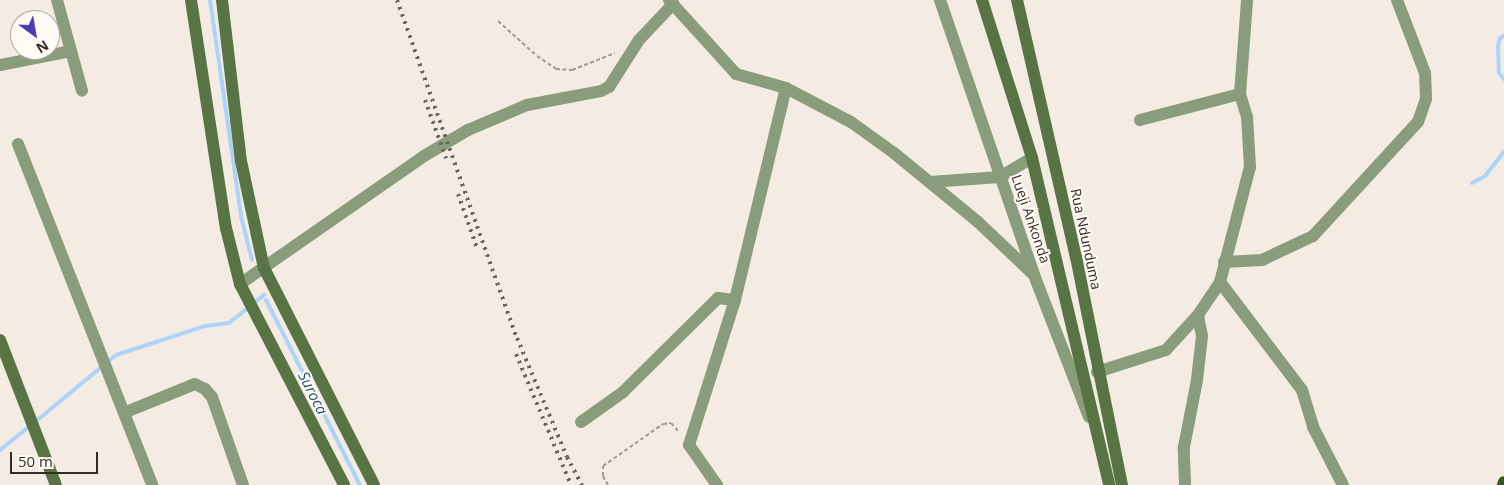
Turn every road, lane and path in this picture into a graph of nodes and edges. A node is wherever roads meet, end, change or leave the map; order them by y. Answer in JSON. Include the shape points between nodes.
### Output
{"nodes":[{"id":1,"x":57,"y":0,"type":"edge"},
{"id":2,"x":191,"y":0,"type":"edge"},
{"id":3,"x":222,"y":0,"type":"edge"},
{"id":4,"x":940,"y":0,"type":"edge"},
{"id":5,"x":982,"y":0,"type":"edge"},
{"id":6,"x":1017,"y":0,"type":"edge"},
{"id":7,"x":1247,"y":0,"type":"edge"},
{"id":8,"x":1397,"y":0,"type":"edge"},
{"id":9,"x":671,"y":2,"type":"edge"},
{"id":10,"x":498,"y":21,"type":"dead end"},
{"id":11,"x":632,"y":50,"type":"junction"},
{"id":12,"x":71,"y":51,"type":"junction"},
{"id":13,"x":0,"y":64,"type":"edge"},
{"id":14,"x":786,"y":88,"type":"junction"},
{"id":15,"x":82,"y":90,"type":"dead end"},
{"id":16,"x":1240,"y":94,"type":"junction"},
{"id":17,"x":1140,"y":120,"type":"dead end"},
{"id":18,"x":18,"y":144,"type":"dead end"},
{"id":19,"x":1032,"y":158,"type":"junction"},
{"id":20,"x":1000,"y":177,"type":"junction"},
{"id":21,"x":930,"y":182,"type":"junction"},
{"id":22,"x":1224,"y":262,"type":"junction"},
{"id":23,"x":264,"y":268,"type":"junction"},
{"id":24,"x":1034,"y":275,"type":"junction"},
{"id":25,"x":1220,"y":282,"type":"junction"},
{"id":26,"x":240,"y":284,"type":"junction"},
{"id":27,"x":735,"y":300,"type":"junction"},
{"id":28,"x":1198,"y":315,"type":"junction"},
{"id":29,"x":0,"y":340,"type":"edge"},
{"id":30,"x":1097,"y":372,"type":"junction"},
{"id":31,"x":126,"y":412,"type":"junction"},
{"id":32,"x":581,"y":422,"type":"dead end"},
{"id":33,"x":1100,"y":444,"type":"junction"},
{"id":34,"x":689,"y":445,"type":"junction"},
{"id":35,"x":56,"y":485,"type":"edge"},
{"id":36,"x":152,"y":485,"type":"edge"},
{"id":37,"x":243,"y":485,"type":"edge"},
{"id":38,"x":344,"y":485,"type":"edge"},
{"id":39,"x":374,"y":485,"type":"edge"},
{"id":40,"x":608,"y":485,"type":"edge"},
{"id":41,"x":717,"y":485,"type":"edge"},
{"id":42,"x":1109,"y":485,"type":"edge"},
{"id":43,"x":1122,"y":485,"type":"edge"},
{"id":44,"x":1185,"y":485,"type":"edge"},
{"id":45,"x":1344,"y":485,"type":"edge"}],
"edges":[{"from":1,"to":12,"type":"street"},
{"from":2,"to":26,"type":"main road","via":[[226,228]]},
{"from":3,"to":23,"type":"main road","via":[[241,160]]},
{"from":4,"to":20,"type":"street","name":"Lueji Ankonda"},
{"from":5,"to":19,"type":"main road"},
{"from":6,"to":30,"type":"main road","name":"Rua Ndunduma","via":[[1076,257]]},
{"from":7,"to":16,"type":"street"},
{"from":8,"to":22,"type":"street","via":[[1426,73],[1426,99],[1418,122],[1313,236],[1262,260]]},
{"from":9,"to":11,"type":"street"},
{"from":9,"to":14,"type":"street","via":[[736,74]]},
{"from":10,"to":11,"type":"path","via":[[537,56],[564,71],[582,68],[622,50]]},
{"from":11,"to":23,"type":"street","via":[[609,87],[527,104],[468,130],[424,156]]},
{"from":12,"to":13,"type":"street"},
{"from":12,"to":15,"type":"street"},
{"from":14,"to":21,"type":"street","via":[[851,122]]},
{"from":14,"to":27,"type":"street"},
{"from":16,"to":17,"type":"street"},
{"from":16,"to":22,"type":"street","via":[[1246,117],[1250,167]]},
{"from":18,"to":31,"type":"street"},
{"from":19,"to":20,"type":"street"},
{"from":19,"to":33,"type":"main road"},
{"from":20,"to":21,"type":"street"},
{"from":20,"to":24,"type":"street","name":"Lueji Ankonda"},
{"from":21,"to":24,"type":"street"},
{"from":22,"to":25,"type":"street"},
{"from":23,"to":26,"type":"street"},
{"from":23,"to":39,"type":"main road"},
{"from":24,"to":33,"type":"street","name":"Lueji Ankonda"},
{"from":25,"to":28,"type":"street"},
{"from":25,"to":45,"type":"street","via":[[1298,383],[1313,427]]},
{"from":26,"to":38,"type":"main road"},
{"from":27,"to":32,"type":"street","via":[[718,298],[623,392]]},
{"from":27,"to":34,"type":"street"},
{"from":28,"to":30,"type":"street","via":[[1166,350]]},
{"from":28,"to":44,"type":"street","via":[[1202,336],[1184,447]]},
{"from":29,"to":35,"type":"main road"},
{"from":30,"to":43,"type":"main road","name":"Rua Ndunduma"},
{"from":31,"to":36,"type":"street"},
{"from":31,"to":37,"type":"street","via":[[195,384],[205,389],[212,397]]},
{"from":33,"to":42,"type":"main road"},
{"from":34,"to":40,"type":"path","via":[[674,426],[663,424],[603,466],[603,476]]},
{"from":34,"to":41,"type":"street"}]}
